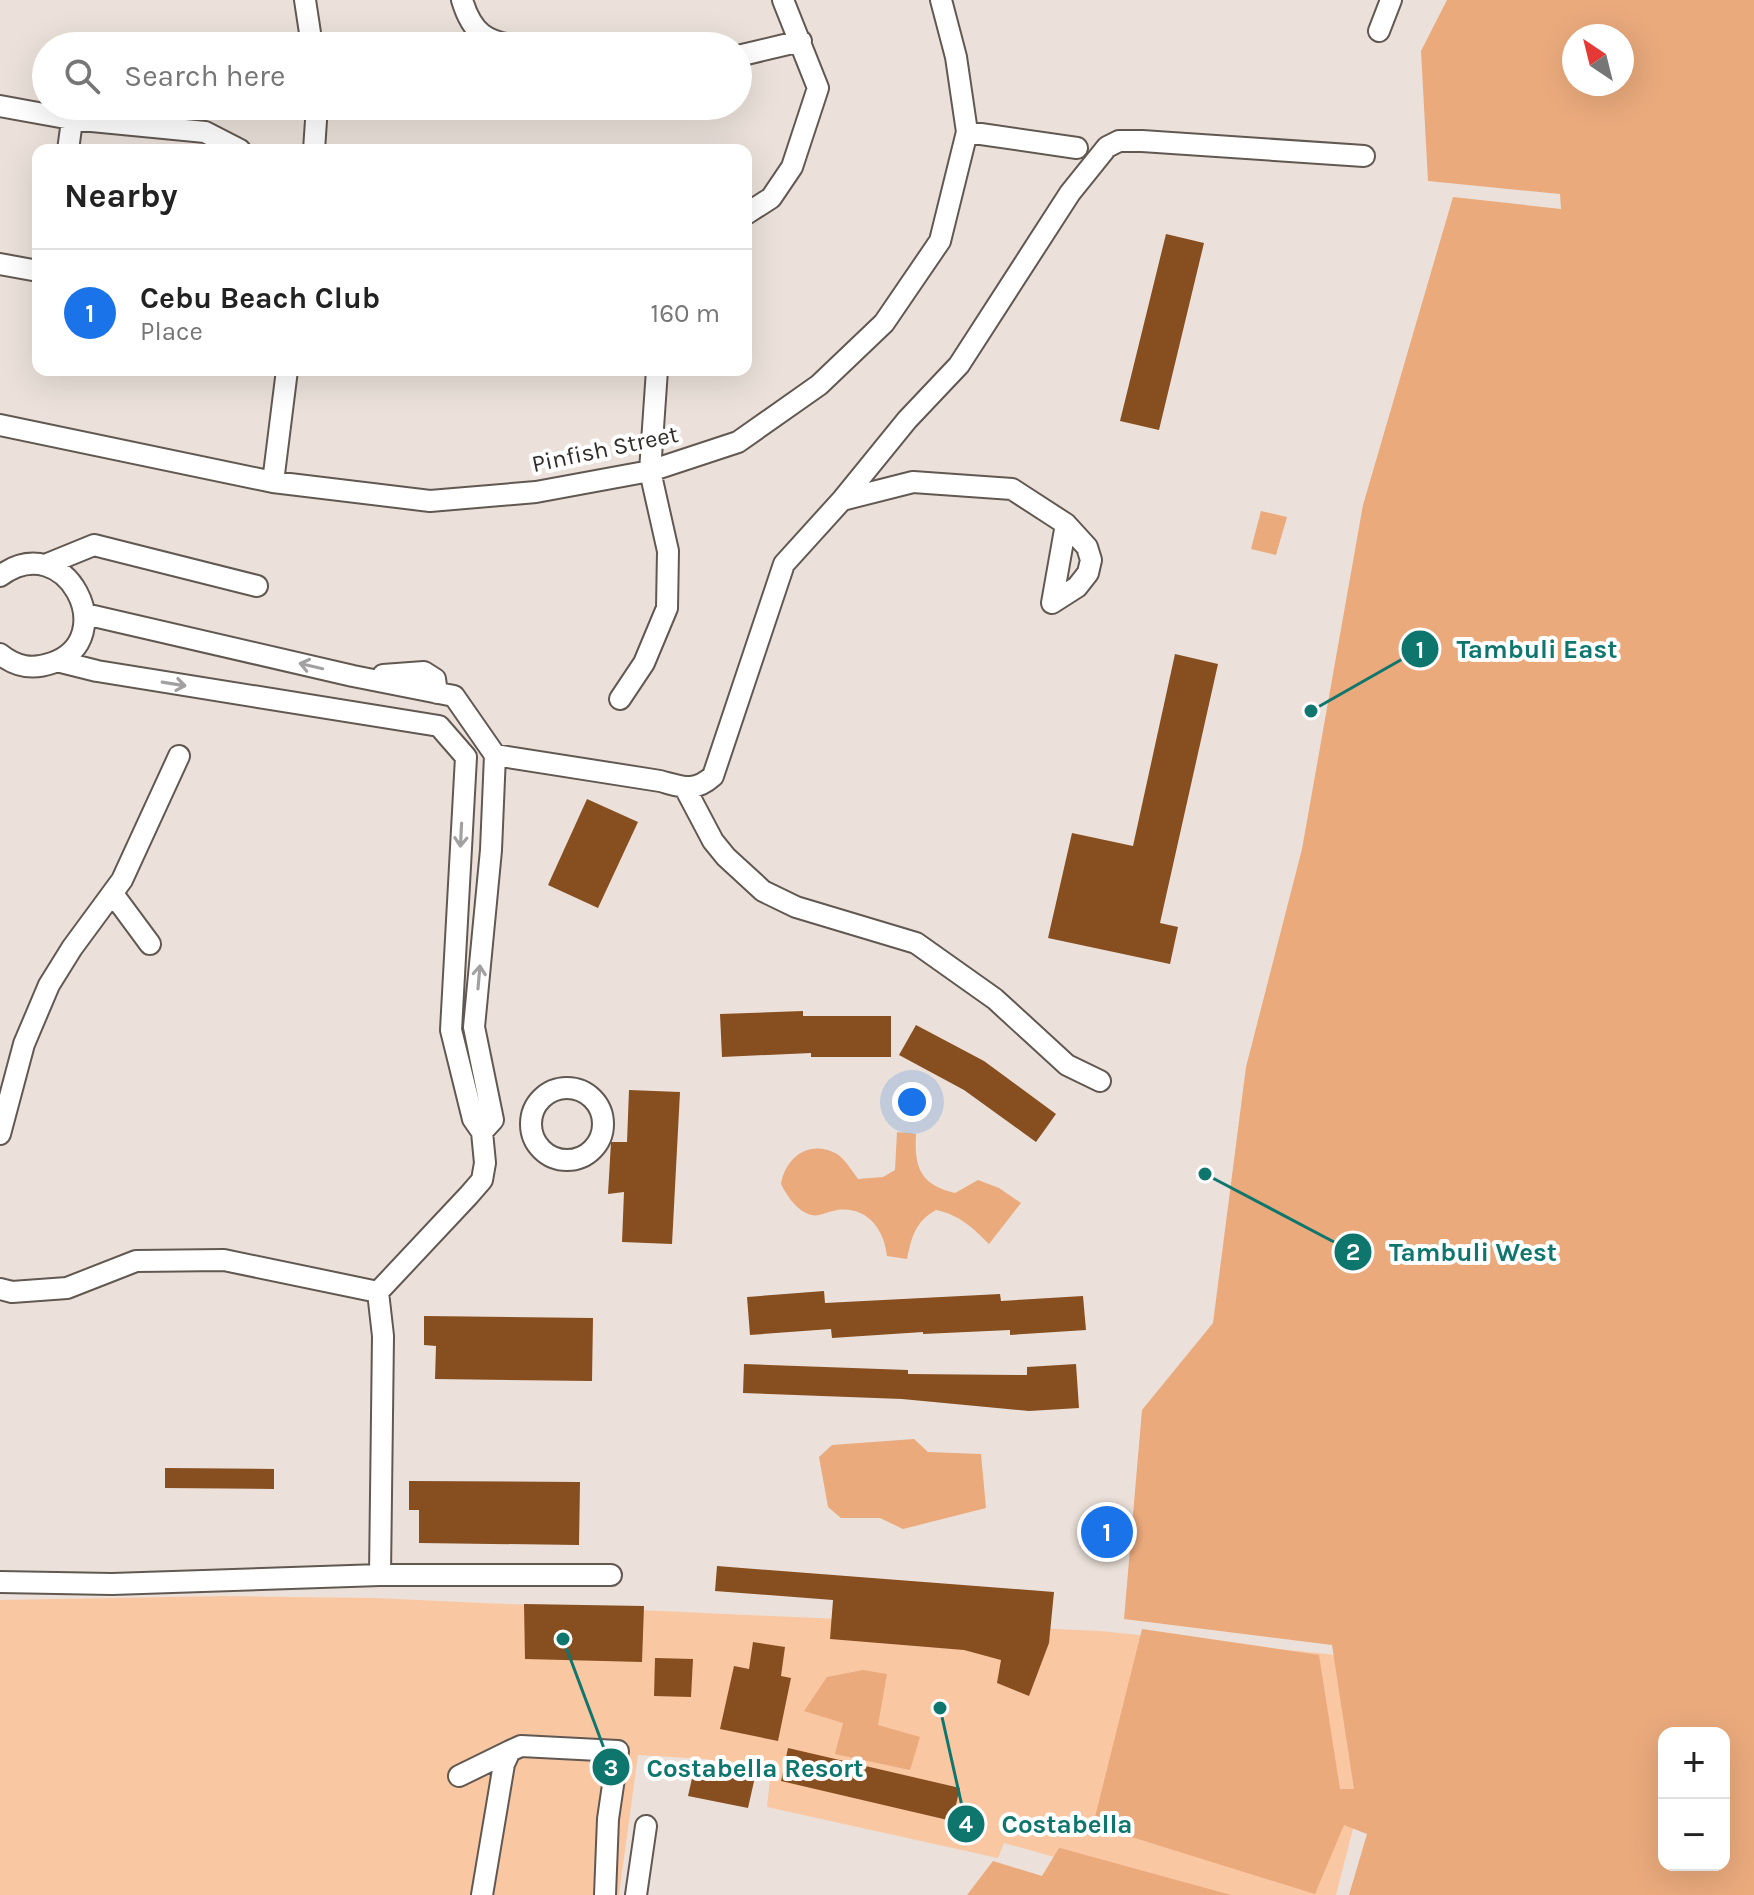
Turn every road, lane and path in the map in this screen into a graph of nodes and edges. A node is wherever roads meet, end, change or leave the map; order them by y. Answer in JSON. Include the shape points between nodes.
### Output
{"nodes":[{"id":1,"x":305,"y":0,"type":"edge"},
{"id":2,"x":462,"y":0,"type":"edge"},
{"id":3,"x":783,"y":0,"type":"edge"},
{"id":4,"x":941,"y":0,"type":"edge"},
{"id":5,"x":1391,"y":0,"type":"edge"},
{"id":6,"x":1379,"y":31,"type":"dead end"},
{"id":7,"x":310,"y":32,"type":"edge"},
{"id":8,"x":480,"y":32,"type":"edge"},
{"id":9,"x":801,"y":41,"type":"junction"},
{"id":10,"x":752,"y":53,"type":"edge"},
{"id":11,"x":0,"y":106,"type":"edge"},
{"id":12,"x":32,"y":109,"type":"edge"},
{"id":13,"x":72,"y":120,"type":"edge"},
{"id":14,"x":126,"y":120,"type":"edge"},
{"id":15,"x":316,"y":120,"type":"edge"},
{"id":16,"x":967,"y":132,"type":"junction"},
{"id":17,"x":69,"y":144,"type":"edge"},
{"id":18,"x":228,"y":144,"type":"edge"},
{"id":19,"x":314,"y":144,"type":"edge"},
{"id":20,"x":1077,"y":148,"type":"dead end"},
{"id":21,"x":1364,"y":156,"type":"dead end"},
{"id":22,"x":752,"y":210,"type":"edge"},
{"id":23,"x":0,"y":264,"type":"edge"},
{"id":24,"x":32,"y":270,"type":"edge"},
{"id":25,"x":286,"y":376,"type":"edge"},
{"id":26,"x":657,"y":376,"type":"edge"},
{"id":27,"x":0,"y":425,"type":"edge"},
{"id":28,"x":650,"y":471,"type":"junction"},
{"id":29,"x":273,"y":482,"type":"junction"},
{"id":30,"x":842,"y":500,"type":"junction"},
{"id":31,"x":1066,"y":524,"type":"dead end"},
{"id":32,"x":45,"y":565,"type":"junction"},
{"id":33,"x":0,"y":576,"type":"edge"},
{"id":34,"x":257,"y":586,"type":"dead end"},
{"id":35,"x":85,"y":614,"type":"junction"},
{"id":36,"x":0,"y":654,"type":"edge"},
{"id":37,"x":57,"y":661,"type":"junction"},
{"id":38,"x":445,"y":695,"type":"junction"},
{"id":39,"x":620,"y":699,"type":"dead end"},
{"id":40,"x":439,"y":726,"type":"junction"},
{"id":41,"x":495,"y":755,"type":"junction"},
{"id":42,"x":179,"y":756,"type":"dead end"},
{"id":43,"x":685,"y":788,"type":"junction"},
{"id":44,"x":113,"y":894,"type":"junction"},
{"id":45,"x":150,"y":944,"type":"dead end"},
{"id":46,"x":474,"y":1027,"type":"junction"},
{"id":47,"x":451,"y":1030,"type":"junction"},
{"id":48,"x":480,"y":1063,"type":"junction"},
{"id":49,"x":459,"y":1064,"type":"junction"},
{"id":50,"x":1100,"y":1081,"type":"dead end"},
{"id":51,"x":530,"y":1123,"type":"dead end"},
{"id":52,"x":483,"y":1124,"type":"junction"},
{"id":53,"x":0,"y":1134,"type":"edge"},
{"id":54,"x":0,"y":1289,"type":"edge"},
{"id":55,"x":378,"y":1292,"type":"junction"},
{"id":56,"x":380,"y":1575,"type":"junction"},
{"id":57,"x":611,"y":1575,"type":"dead end"},
{"id":58,"x":0,"y":1582,"type":"edge"},
{"id":59,"x":510,"y":1751,"type":"junction"},
{"id":60,"x":459,"y":1776,"type":"dead end"},
{"id":61,"x":646,"y":1826,"type":"dead end"},
{"id":62,"x":482,"y":1895,"type":"edge"},
{"id":63,"x":605,"y":1895,"type":"edge"},
{"id":64,"x":636,"y":1895,"type":"edge"}],
"edges":[{"from":1,"to":7,"type":"street"},
{"from":2,"to":8,"type":"street","via":[[468,22]]},
{"from":3,"to":9,"type":"street"},
{"from":4,"to":16,"type":"street","name":"Pinfish Street"},
{"from":5,"to":6,"type":"street"},
{"from":9,"to":10,"type":"street"},
{"from":9,"to":22,"type":"street","via":[[818,88],[792,167],[771,198]]},
{"from":11,"to":12,"type":"street"},
{"from":13,"to":17,"type":"street"},
{"from":14,"to":18,"type":"street","via":[[205,132]]},
{"from":15,"to":19,"type":"street"},
{"from":16,"to":20,"type":"street"},
{"from":16,"to":28,"type":"street","name":"Pinfish Street","via":[[940,241],[884,323],[819,385],[738,442]]},
{"from":21,"to":30,"type":"street","via":[[1142,141],[1107,147],[1070,193],[959,365]]},
{"from":23,"to":24,"type":"street"},
{"from":25,"to":29,"type":"street"},
{"from":26,"to":28,"type":"street"},
{"from":27,"to":29,"type":"street","name":"Pinfish Street"},
{"from":28,"to":29,"type":"street","name":"Pinfish Street","via":[[536,492],[430,501]]},
{"from":28,"to":39,"type":"street","via":[[668,551],[667,608],[644,663]]},
{"from":30,"to":31,"type":"street","via":[[913,482],[1012,489]]},
{"from":30,"to":43,"type":"street","via":[[784,564],[713,776],[701,786]]},
{"from":32,"to":33,"type":"street","via":[[16,566]]},
{"from":32,"to":34,"type":"street","via":[[94,545]]},
{"from":32,"to":35,"type":"street","via":[[77,588]]},
{"from":35,"to":37,"type":"street","via":[[78,642]]},
{"from":38,"to":35,"type":"street","one_way":true},
{"from":36,"to":37,"type":"street","via":[[32,667]]},
{"from":37,"to":40,"type":"street","one_way":true},
{"from":38,"to":40,"type":"street"},
{"from":38,"to":41,"type":"street"},
{"from":40,"to":47,"type":"street","one_way":true,"via":[[466,757]]},
{"from":41,"to":43,"type":"street"},
{"from":46,"to":41,"type":"street","one_way":true},
{"from":42,"to":44,"type":"street"},
{"from":43,"to":50,"type":"street","via":[[713,841],[763,891],[796,907],[916,943],[995,999],[1067,1065]]},
{"from":44,"to":45,"type":"street"},
{"from":44,"to":53,"type":"street","via":[[49,985],[24,1044]]},
{"from":46,"to":47,"type":"street"},
{"from":46,"to":48,"type":"street"},
{"from":47,"to":49,"type":"street"},
{"from":48,"to":49,"type":"street"},
{"from":48,"to":52,"type":"street"},
{"from":49,"to":52,"type":"street"},
{"from":51,"to":52,"type":"street"},
{"from":52,"to":55,"type":"street","via":[[482,1180]]},
{"from":54,"to":55,"type":"street","via":[[67,1288],[136,1261],[224,1260]]},
{"from":55,"to":56,"type":"street","via":[[383,1336]]},
{"from":56,"to":57,"type":"street"},
{"from":56,"to":58,"type":"street","via":[[112,1584]]},
{"from":59,"to":60,"type":"street"},
{"from":59,"to":62,"type":"street"},
{"from":59,"to":63,"type":"street","via":[[521,1746],[618,1751]]},
{"from":61,"to":64,"type":"street"}]}
